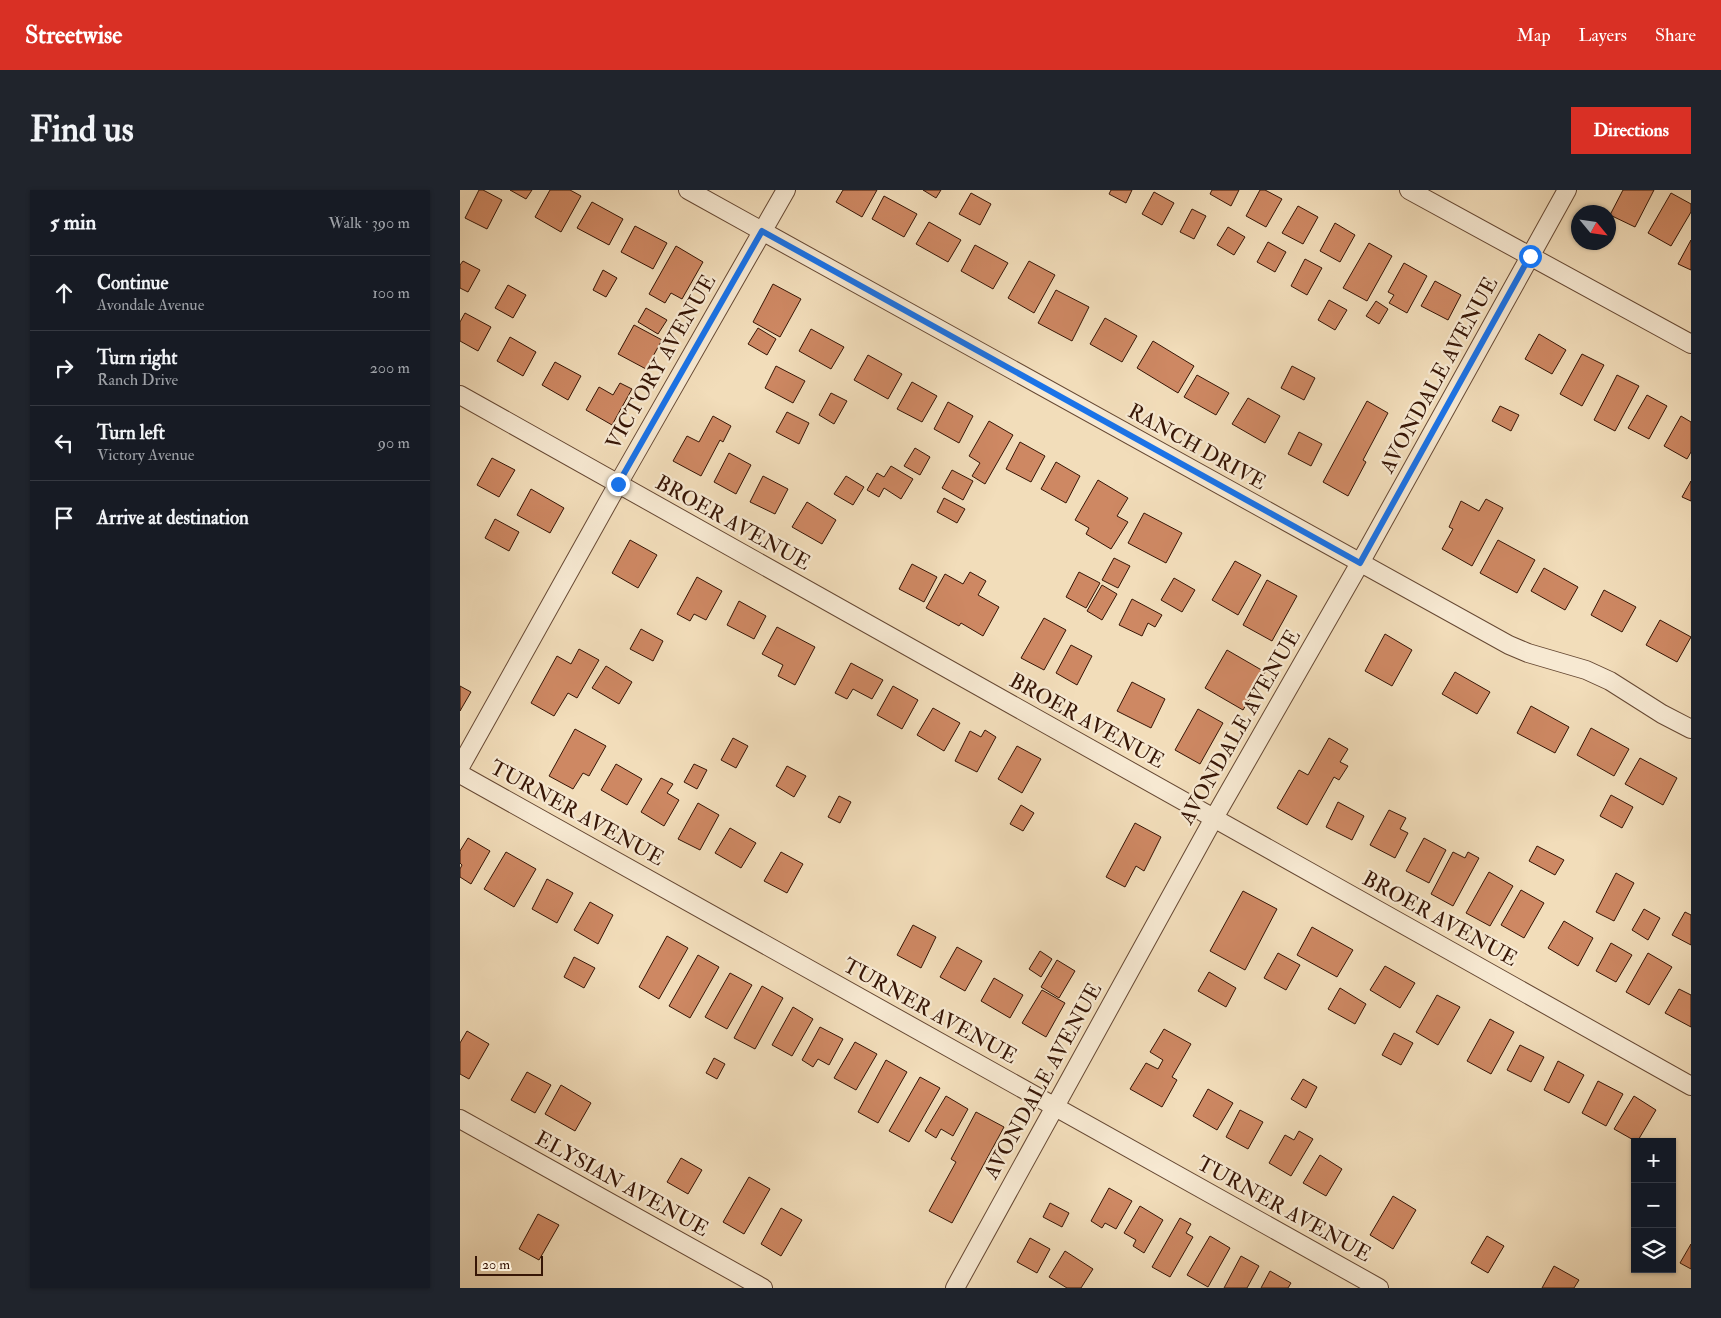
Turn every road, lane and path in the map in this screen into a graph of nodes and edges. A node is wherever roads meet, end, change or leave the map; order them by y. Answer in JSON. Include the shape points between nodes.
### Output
{"nodes":[{"id":1,"x":688,"y":190,"type":"edge"},
{"id":2,"x":786,"y":190,"type":"edge"},
{"id":3,"x":1410,"y":190,"type":"edge"},
{"id":4,"x":1566,"y":190,"type":"edge"},
{"id":5,"x":762,"y":231,"type":"junction"},
{"id":6,"x":1530,"y":256,"type":"junction"},
{"id":7,"x":1691,"y":344,"type":"edge"},
{"id":8,"x":460,"y":395,"type":"edge"},
{"id":9,"x":618,"y":484,"type":"junction"},
{"id":10,"x":1360,"y":563,"type":"junction"},
{"id":11,"x":1691,"y":729,"type":"edge"},
{"id":12,"x":460,"y":767,"type":"edge"},
{"id":13,"x":460,"y":774,"type":"edge"},
{"id":14,"x":1214,"y":818,"type":"junction"},
{"id":15,"x":1691,"y":1086,"type":"edge"},
{"id":16,"x":1054,"y":1106,"type":"junction"},
{"id":17,"x":460,"y":1119,"type":"edge"},
{"id":18,"x":763,"y":1288,"type":"edge"},
{"id":19,"x":955,"y":1288,"type":"edge"},
{"id":20,"x":1379,"y":1288,"type":"edge"}],
"edges":[{"from":1,"to":5,"type":"street","name":"RANCH DRIVE"},
{"from":2,"to":5,"type":"street","name":"VICTORY AVENUE"},
{"from":3,"to":6,"type":"street"},
{"from":4,"to":6,"type":"street","name":"AVONDALE AVENUE"},
{"from":5,"to":9,"type":"street","name":"VICTORY AVENUE"},
{"from":5,"to":10,"type":"street","name":"RANCH DRIVE"},
{"from":6,"to":7,"type":"street"},
{"from":6,"to":10,"type":"street","name":"AVONDALE AVENUE"},
{"from":8,"to":9,"type":"street","name":"BROER AVENUE"},
{"from":9,"to":12,"type":"street","name":"VICTORY AVENUE"},
{"from":9,"to":14,"type":"street","name":"BROER AVENUE"},
{"from":10,"to":11,"type":"street","name":"RANCH DRIVE","via":[[1509,645],[1610,681]]},
{"from":10,"to":14,"type":"street","name":"AVONDALE AVENUE"},
{"from":13,"to":16,"type":"street","name":"TURNER AVENUE"},
{"from":14,"to":15,"type":"street","name":"BROER AVENUE"},
{"from":14,"to":16,"type":"street","name":"AVONDALE AVENUE"},
{"from":16,"to":19,"type":"street","name":"AVONDALE AVENUE"},
{"from":16,"to":20,"type":"street","name":"TURNER AVENUE"},
{"from":17,"to":18,"type":"street","name":"ELYSIAN AVENUE"}]}
